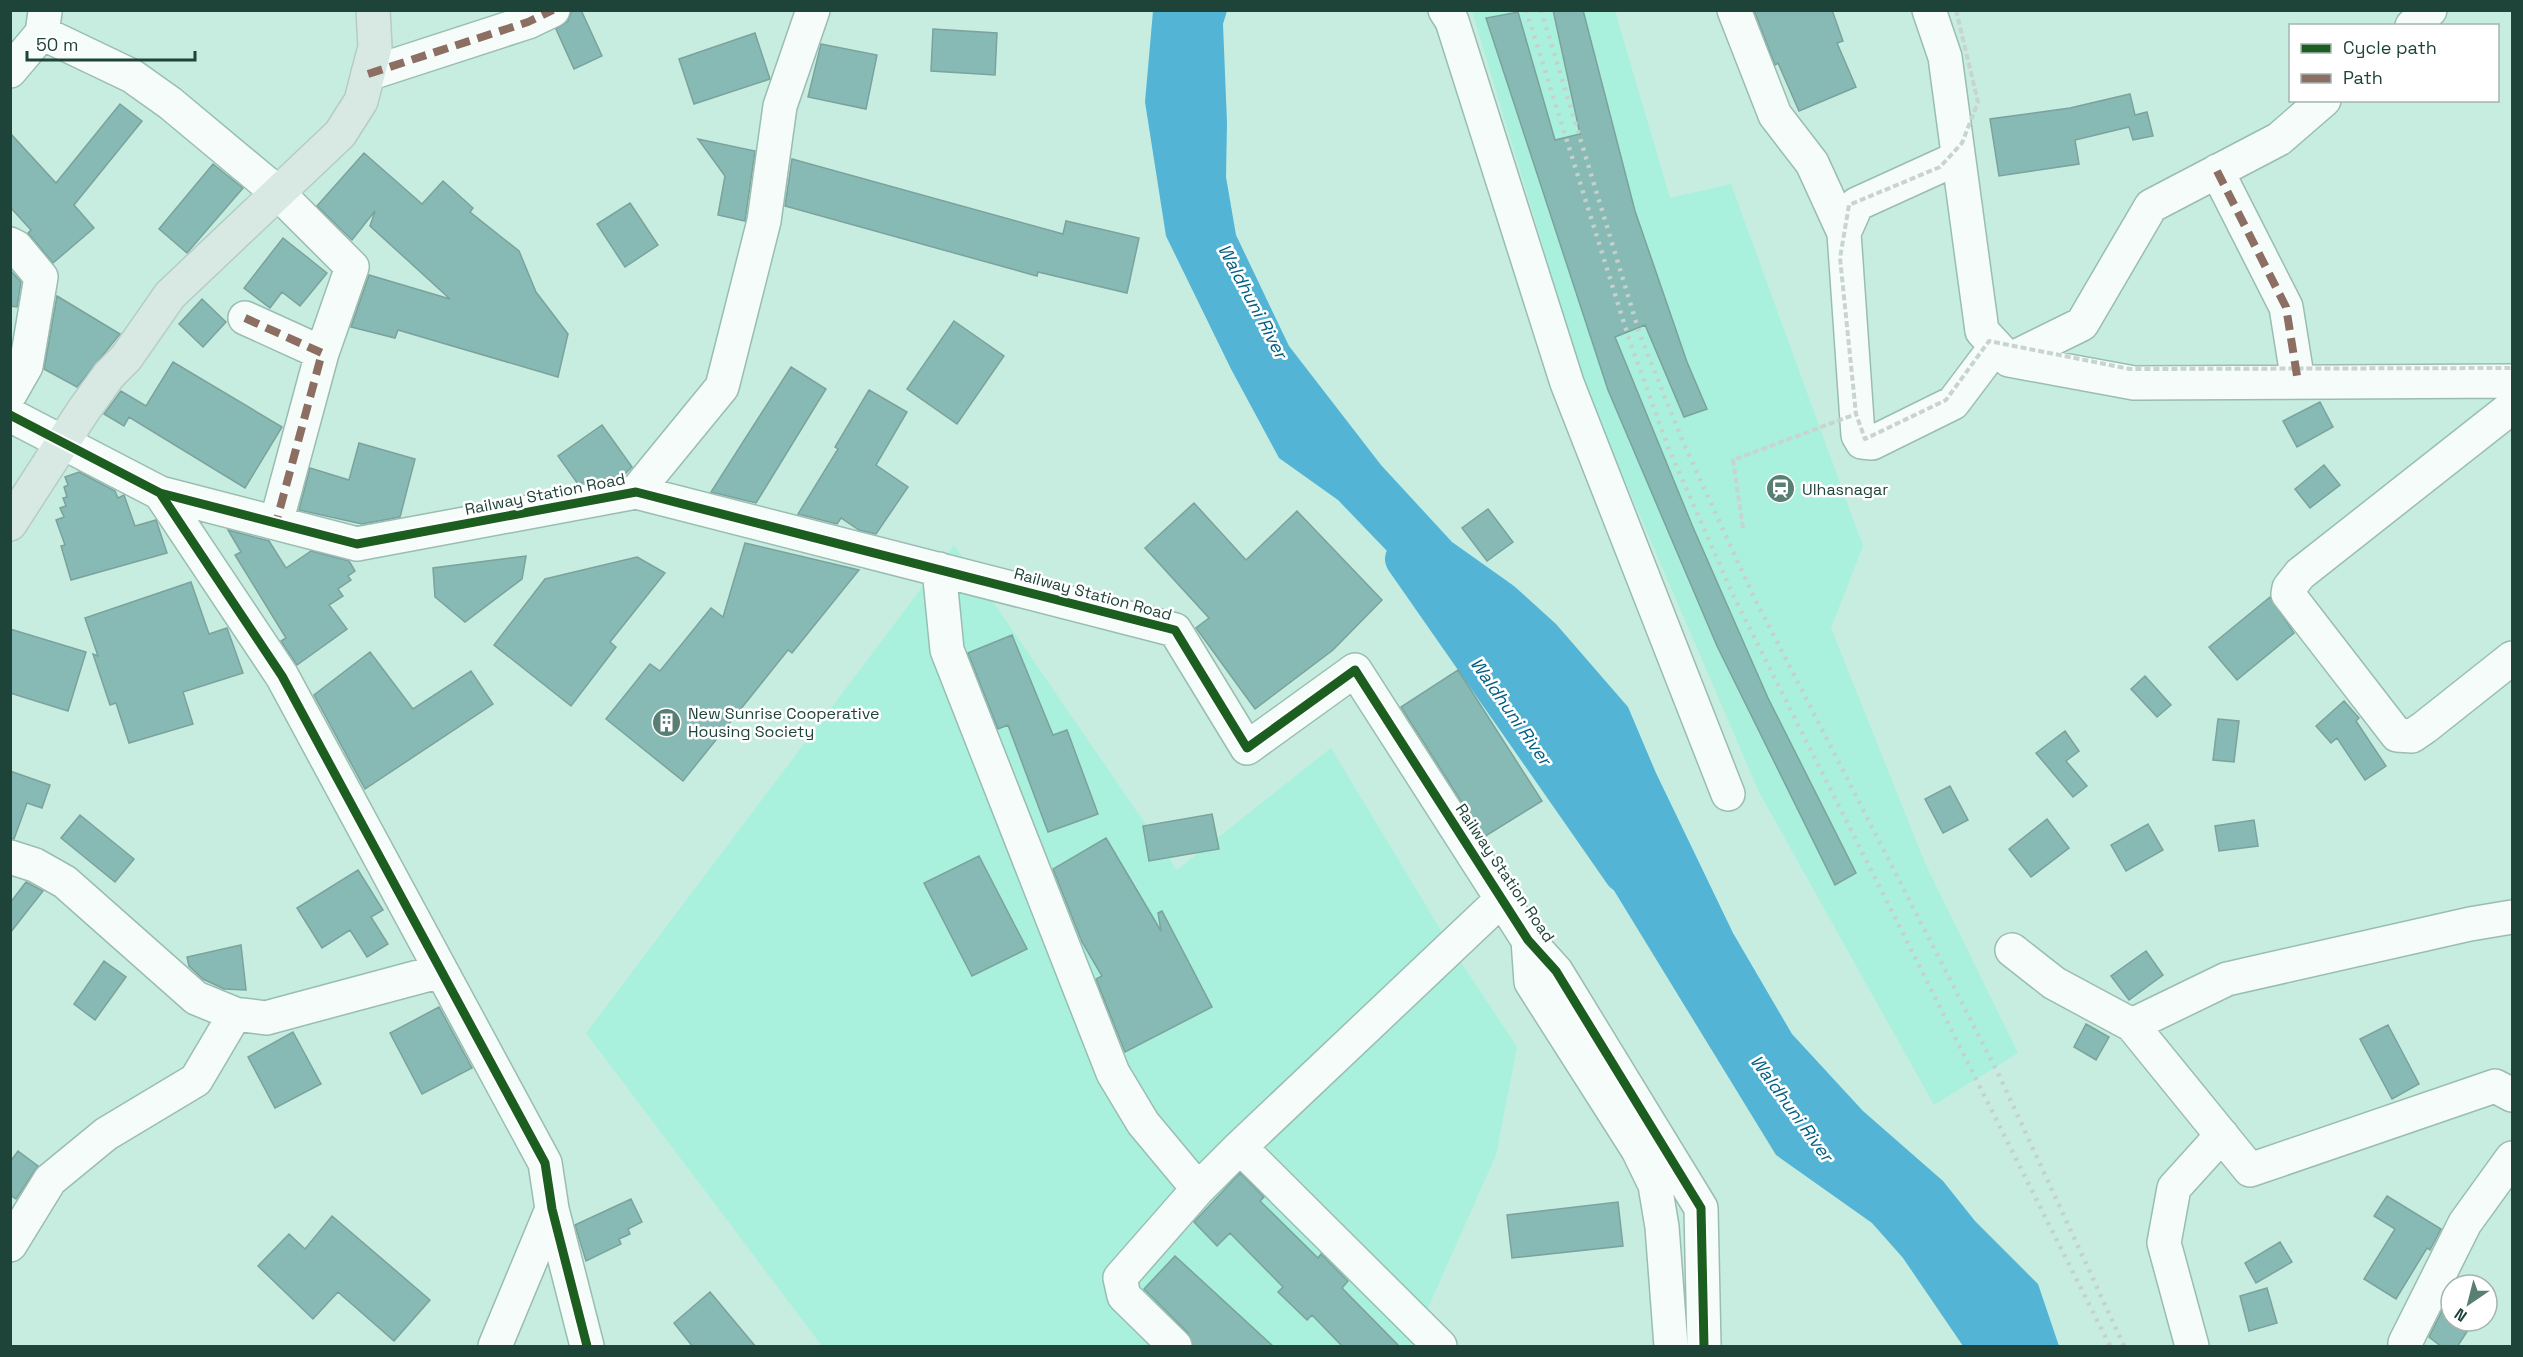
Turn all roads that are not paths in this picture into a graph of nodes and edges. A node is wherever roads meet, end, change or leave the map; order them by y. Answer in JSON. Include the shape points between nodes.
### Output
{"nodes":[{"id":1,"x":373,"y":10,"type":"edge"},
{"id":2,"x":553,"y":10,"type":"edge"},
{"id":3,"x":813,"y":10,"type":"edge"},
{"id":4,"x":1445,"y":10,"type":"edge"},
{"id":5,"x":1734,"y":10,"type":"edge"},
{"id":6,"x":1929,"y":10,"type":"edge"},
{"id":7,"x":2430,"y":10,"type":"edge"},
{"id":8,"x":43,"y":22,"type":"edge"},
{"id":9,"x":2414,"y":24,"type":"edge"},
{"id":10,"x":10,"y":71,"type":"edge"},
{"id":11,"x":368,"y":74,"type":"junction"},
{"id":12,"x":2322,"y":102,"type":"edge"},
{"id":13,"x":1958,"y":158,"type":"junction"},
{"id":14,"x":2217,"y":171,"type":"junction"},
{"id":15,"x":278,"y":193,"type":"junction"},
{"id":16,"x":1844,"y":233,"type":"junction"},
{"id":17,"x":10,"y":244,"type":"edge"},
{"id":18,"x":244,"y":318,"type":"dead end"},
{"id":19,"x":322,"y":353,"type":"junction"},
{"id":20,"x":2002,"y":353,"type":"junction"},
{"id":21,"x":2512,"y":381,"type":"edge"},
{"id":22,"x":2298,"y":382,"type":"junction"},
{"id":23,"x":10,"y":394,"type":"edge"},
{"id":24,"x":2512,"y":407,"type":"edge"},
{"id":25,"x":10,"y":415,"type":"edge"},
{"id":26,"x":62,"y":442,"type":"junction"},
{"id":27,"x":636,"y":492,"type":"junction"},
{"id":28,"x":160,"y":493,"type":"junction"},
{"id":29,"x":276,"y":523,"type":"junction"},
{"id":30,"x":10,"y":524,"type":"edge"},
{"id":31,"x":939,"y":569,"type":"junction"},
{"id":32,"x":2512,"y":658,"type":"edge"},
{"id":33,"x":1728,"y":794,"type":"dead end"},
{"id":34,"x":10,"y":857,"type":"edge"},
{"id":35,"x":1502,"y":899,"type":"junction"},
{"id":36,"x":2512,"y":917,"type":"edge"},
{"id":37,"x":1528,"y":940,"type":"junction"},
{"id":38,"x":2012,"y":950,"type":"dead end"},
{"id":39,"x":441,"y":970,"type":"junction"},
{"id":40,"x":235,"y":1014,"type":"junction"},
{"id":41,"x":2132,"y":1025,"type":"junction"},
{"id":42,"x":2512,"y":1095,"type":"edge"},
{"id":43,"x":2222,"y":1135,"type":"junction"},
{"id":44,"x":1240,"y":1147,"type":"junction"},
{"id":45,"x":2512,"y":1158,"type":"edge"},
{"id":46,"x":1198,"y":1189,"type":"junction"},
{"id":47,"x":552,"y":1209,"type":"junction"},
{"id":48,"x":10,"y":1245,"type":"edge"},
{"id":49,"x":495,"y":1347,"type":"edge"},
{"id":50,"x":587,"y":1347,"type":"edge"},
{"id":51,"x":1175,"y":1347,"type":"edge"},
{"id":52,"x":1440,"y":1347,"type":"edge"},
{"id":53,"x":1671,"y":1347,"type":"edge"},
{"id":54,"x":1704,"y":1347,"type":"edge"},
{"id":55,"x":2192,"y":1347,"type":"edge"},
{"id":56,"x":2406,"y":1347,"type":"edge"}],
"edges":[{"from":1,"to":11,"type":"main road","via":[[375,47]]},
{"from":2,"to":11,"type":"street","via":[[528,22]]},
{"from":3,"to":27,"type":"street","via":[[780,106],[764,221],[722,387]]},
{"from":4,"to":33,"type":"street","via":[[1452,21],[1567,383]]},
{"from":5,"to":16,"type":"street","via":[[1775,115],[1812,164]]},
{"from":6,"to":13,"type":"street","via":[[1944,57]]},
{"from":7,"to":9,"type":"street"},
{"from":8,"to":10,"type":"street"},
{"from":8,"to":15,"type":"street","via":[[170,103]]},
{"from":11,"to":15,"type":"main road","via":[[361,101],[340,134]]},
{"from":12,"to":14,"type":"street","via":[[2279,139]]},
{"from":13,"to":16,"type":"street","via":[[1857,204]]},
{"from":13,"to":20,"type":"street","via":[[1982,331]]},
{"from":14,"to":20,"type":"street","via":[[2151,206],[2082,324]]},
{"from":14,"to":22,"type":"street","via":[[2286,308]]},
{"from":15,"to":19,"type":"street","via":[[351,267]]},
{"from":15,"to":26,"type":"main road","via":[[170,295]]},
{"from":16,"to":20,"type":"street","via":[[1858,435],[1862,442],[1872,443],[1953,403]]},
{"from":17,"to":23,"type":"street","via":[[41,277],[26,366]]},
{"from":18,"to":19,"type":"street"},
{"from":19,"to":29,"type":"street"},
{"from":20,"to":22,"type":"street","via":[[2134,383]]},
{"from":21,"to":22,"type":"street"},
{"from":24,"to":32,"type":"street","via":[[2300,574],[2288,594],[2397,735],[2412,735],[2425,728]]},
{"from":25,"to":26,"type":"street","name":"Railway Station Road"},
{"from":26,"to":28,"type":"street","name":"Railway Station Road"},
{"from":26,"to":30,"type":"main road"},
{"from":27,"to":29,"type":"street","name":"Railway Station Road","via":[[357,544]]},
{"from":27,"to":31,"type":"street","name":"Railway Station Road"},
{"from":28,"to":29,"type":"street","name":"Railway Station Road"},
{"from":28,"to":39,"type":"street","via":[[282,676]]},
{"from":31,"to":35,"type":"street","name":"Railway Station Road","via":[[1175,630],[1247,748],[1355,670]]},
{"from":31,"to":46,"type":"street","via":[[947,650],[1113,1073],[1143,1123]]},
{"from":34,"to":40,"type":"street","via":[[35,865],[65,882],[196,998]]},
{"from":35,"to":37,"type":"street","name":"Railway Station Road"},
{"from":35,"to":44,"type":"street"},
{"from":36,"to":41,"type":"street","via":[[2227,979]]},
{"from":37,"to":53,"type":"street","name":"Railway Station Road","via":[[1531,982],[1638,1150],[1655,1185]]},
{"from":37,"to":54,"type":"street","name":"Railway Station Road","via":[[1556,971],[1701,1208]]},
{"from":38,"to":41,"type":"street","via":[[2054,983]]},
{"from":39,"to":40,"type":"street","via":[[266,1018]]},
{"from":39,"to":47,"type":"street","via":[[545,1163]]},
{"from":40,"to":48,"type":"street","via":[[196,1080],[106,1134],[50,1180]]},
{"from":41,"to":43,"type":"street"},
{"from":42,"to":43,"type":"street","via":[[2495,1086],[2250,1170]]},
{"from":43,"to":55,"type":"street","via":[[2174,1188],[2164,1243]]},
{"from":44,"to":46,"type":"street"},
{"from":44,"to":52,"type":"street"},
{"from":45,"to":56,"type":"street","via":[[2465,1223]]},
{"from":46,"to":51,"type":"street","via":[[1120,1278],[1124,1296]]},
{"from":47,"to":49,"type":"street"},
{"from":47,"to":50,"type":"street"}]}
